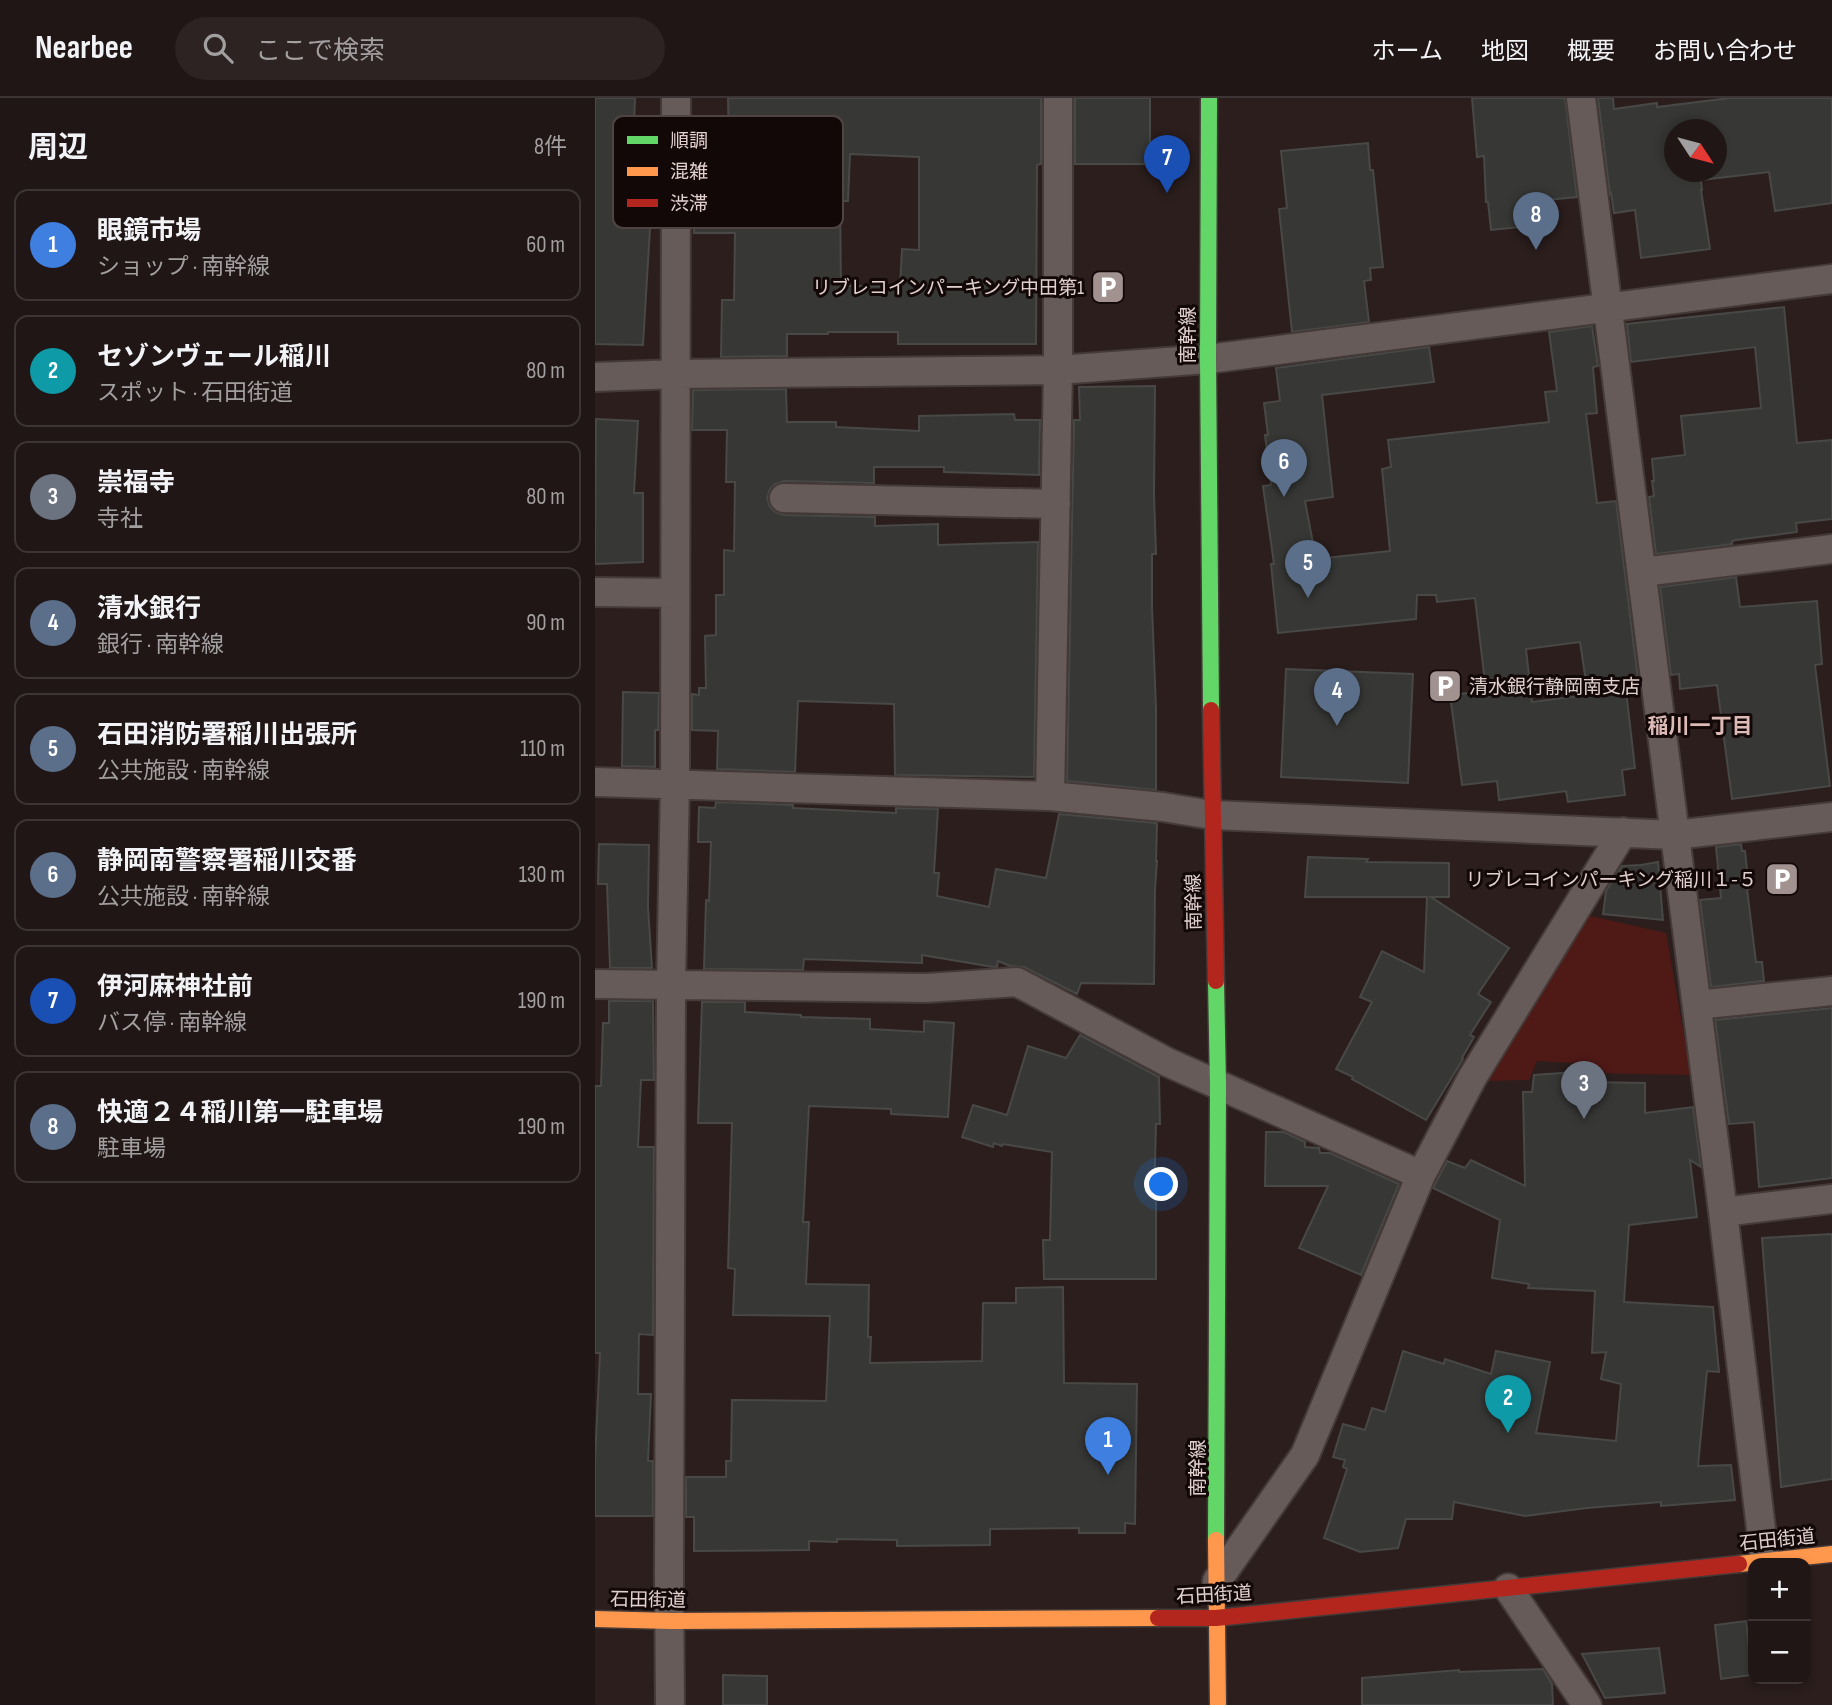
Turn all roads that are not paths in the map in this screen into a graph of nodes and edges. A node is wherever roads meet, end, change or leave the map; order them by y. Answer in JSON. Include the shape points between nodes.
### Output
{"nodes":[{"id":1,"x":676,"y":98,"type":"edge"},
{"id":2,"x":1058,"y":98,"type":"edge"},
{"id":3,"x":1209,"y":98,"type":"edge"},
{"id":4,"x":1581,"y":98,"type":"edge"},
{"id":5,"x":676,"y":116,"type":"edge"},
{"id":6,"x":676,"y":228,"type":"edge"},
{"id":7,"x":1832,"y":279,"type":"edge"},
{"id":8,"x":1607,"y":308,"type":"junction"},
{"id":9,"x":1208,"y":359,"type":"junction"},
{"id":10,"x":1058,"y":370,"type":"junction"},
{"id":11,"x":676,"y":374,"type":"junction"},
{"id":12,"x":595,"y":377,"type":"edge"},
{"id":13,"x":784,"y":498,"type":"dead end"},
{"id":14,"x":1056,"y":503,"type":"junction"},
{"id":15,"x":1832,"y":549,"type":"edge"},
{"id":16,"x":1642,"y":572,"type":"junction"},
{"id":17,"x":595,"y":592,"type":"edge"},
{"id":18,"x":675,"y":593,"type":"junction"},
{"id":19,"x":595,"y":782,"type":"edge"},
{"id":20,"x":675,"y":784,"type":"junction"},
{"id":21,"x":1050,"y":796,"type":"junction"},
{"id":22,"x":1212,"y":816,"type":"junction"},
{"id":23,"x":1832,"y":817,"type":"edge"},
{"id":24,"x":1623,"y":832,"type":"junction"},
{"id":25,"x":1675,"y":835,"type":"junction"},
{"id":26,"x":595,"y":984,"type":"edge"},
{"id":27,"x":671,"y":985,"type":"junction"},
{"id":28,"x":1832,"y":991,"type":"edge"},
{"id":29,"x":1697,"y":1004,"type":"junction"},
{"id":30,"x":1218,"y":1085,"type":"junction"},
{"id":31,"x":1421,"y":1175,"type":"junction"},
{"id":32,"x":1832,"y":1199,"type":"edge"},
{"id":33,"x":1723,"y":1212,"type":"junction"},
{"id":34,"x":1832,"y":1554,"type":"edge"},
{"id":35,"x":1765,"y":1558,"type":"edge"},
{"id":36,"x":1798,"y":1558,"type":"edge"},
{"id":37,"x":1748,"y":1564,"type":"edge"},
{"id":38,"x":1217,"y":1581,"type":"junction"},
{"id":39,"x":1509,"y":1588,"type":"junction"},
{"id":40,"x":1216,"y":1618,"type":"junction"},
{"id":41,"x":595,"y":1619,"type":"edge"},
{"id":42,"x":671,"y":1620,"type":"junction"},
{"id":43,"x":670,"y":1705,"type":"edge"},
{"id":44,"x":1218,"y":1705,"type":"edge"},
{"id":45,"x":1587,"y":1705,"type":"edge"}],
"edges":[{"from":1,"to":5,"type":"street"},
{"from":2,"to":10,"type":"street"},
{"from":3,"to":9,"type":"main road","name":"南幹線"},
{"from":4,"to":8,"type":"street"},
{"from":6,"to":11,"type":"street"},
{"from":7,"to":8,"type":"street"},
{"from":8,"to":9,"type":"street"},
{"from":8,"to":16,"type":"street"},
{"from":9,"to":10,"type":"street"},
{"from":9,"to":22,"type":"main road","name":"南幹線"},
{"from":10,"to":11,"type":"street"},
{"from":10,"to":14,"type":"street"},
{"from":11,"to":12,"type":"street"},
{"from":11,"to":18,"type":"street"},
{"from":13,"to":14,"type":"street"},
{"from":14,"to":21,"type":"street"},
{"from":15,"to":16,"type":"street"},
{"from":16,"to":25,"type":"street"},
{"from":17,"to":18,"type":"street"},
{"from":18,"to":20,"type":"street"},
{"from":19,"to":20,"type":"street"},
{"from":20,"to":21,"type":"street"},
{"from":20,"to":27,"type":"street"},
{"from":21,"to":22,"type":"street"},
{"from":22,"to":24,"type":"street"},
{"from":22,"to":30,"type":"main road","name":"南幹線"},
{"from":23,"to":25,"type":"street"},
{"from":24,"to":25,"type":"street"},
{"from":24,"to":31,"type":"street","via":[[1472,1078]]},
{"from":25,"to":29,"type":"street"},
{"from":26,"to":27,"type":"street"},
{"from":27,"to":30,"type":"street","via":[[927,988],[1017,982]]},
{"from":27,"to":42,"type":"street"},
{"from":28,"to":29,"type":"street"},
{"from":29,"to":33,"type":"street"},
{"from":30,"to":31,"type":"street"},
{"from":30,"to":38,"type":"main road","name":"南幹線"},
{"from":31,"to":38,"type":"street","via":[[1305,1455]]},
{"from":32,"to":33,"type":"street"},
{"from":33,"to":35,"type":"street"},
{"from":34,"to":36,"type":"main road","name":"石田街道"},
{"from":37,"to":39,"type":"main road","name":"石田街道"},
{"from":38,"to":40,"type":"main road","name":"南幹線"},
{"from":39,"to":40,"type":"main road","name":"石田街道"},
{"from":39,"to":45,"type":"street"},
{"from":40,"to":42,"type":"main road","name":"石田街道"},
{"from":40,"to":44,"type":"main road","name":"南幹線"},
{"from":41,"to":42,"type":"main road","name":"石田街道"},
{"from":42,"to":43,"type":"street"}]}
